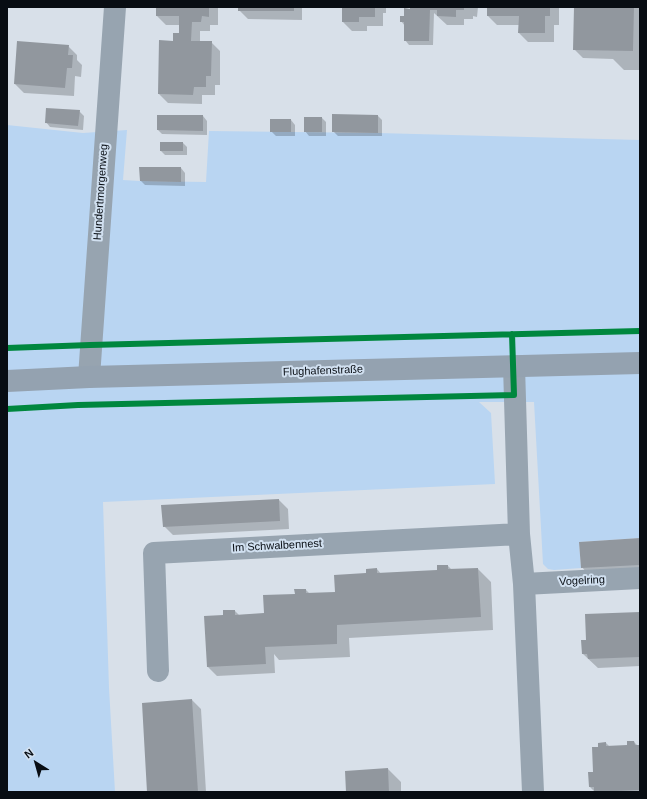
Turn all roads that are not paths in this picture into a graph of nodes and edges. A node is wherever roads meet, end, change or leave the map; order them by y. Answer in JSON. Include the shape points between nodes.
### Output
{"nodes":[{"id":1,"x":115,"y":7,"type":"edge"},
{"id":2,"x":640,"y":363,"type":"edge"},
{"id":3,"x":514,"y":366,"type":"junction"},
{"id":4,"x":88,"y":377,"type":"junction"},
{"id":5,"x":7,"y":381,"type":"edge"},
{"id":6,"x":519,"y":534,"type":"junction"},
{"id":7,"x":640,"y":578,"type":"edge"},
{"id":8,"x":524,"y":584,"type":"junction"},
{"id":9,"x":158,"y":671,"type":"dead end"},
{"id":10,"x":533,"y":792,"type":"edge"}],
"edges":[{"from":1,"to":4,"type":"street","name":"Hundertmorgenweg"},
{"from":2,"to":3,"type":"street","name":"Flughafenstraße"},
{"from":3,"to":4,"type":"street","name":"Flughafenstraße"},
{"from":3,"to":6,"type":"street"},
{"from":4,"to":5,"type":"street","name":"Flughafenstraße"},
{"from":6,"to":8,"type":"street"},
{"from":6,"to":9,"type":"street","name":"Im Schwalbennest","via":[[154,553]]},
{"from":7,"to":8,"type":"street","name":"Vogelring"},
{"from":8,"to":10,"type":"street"}]}
